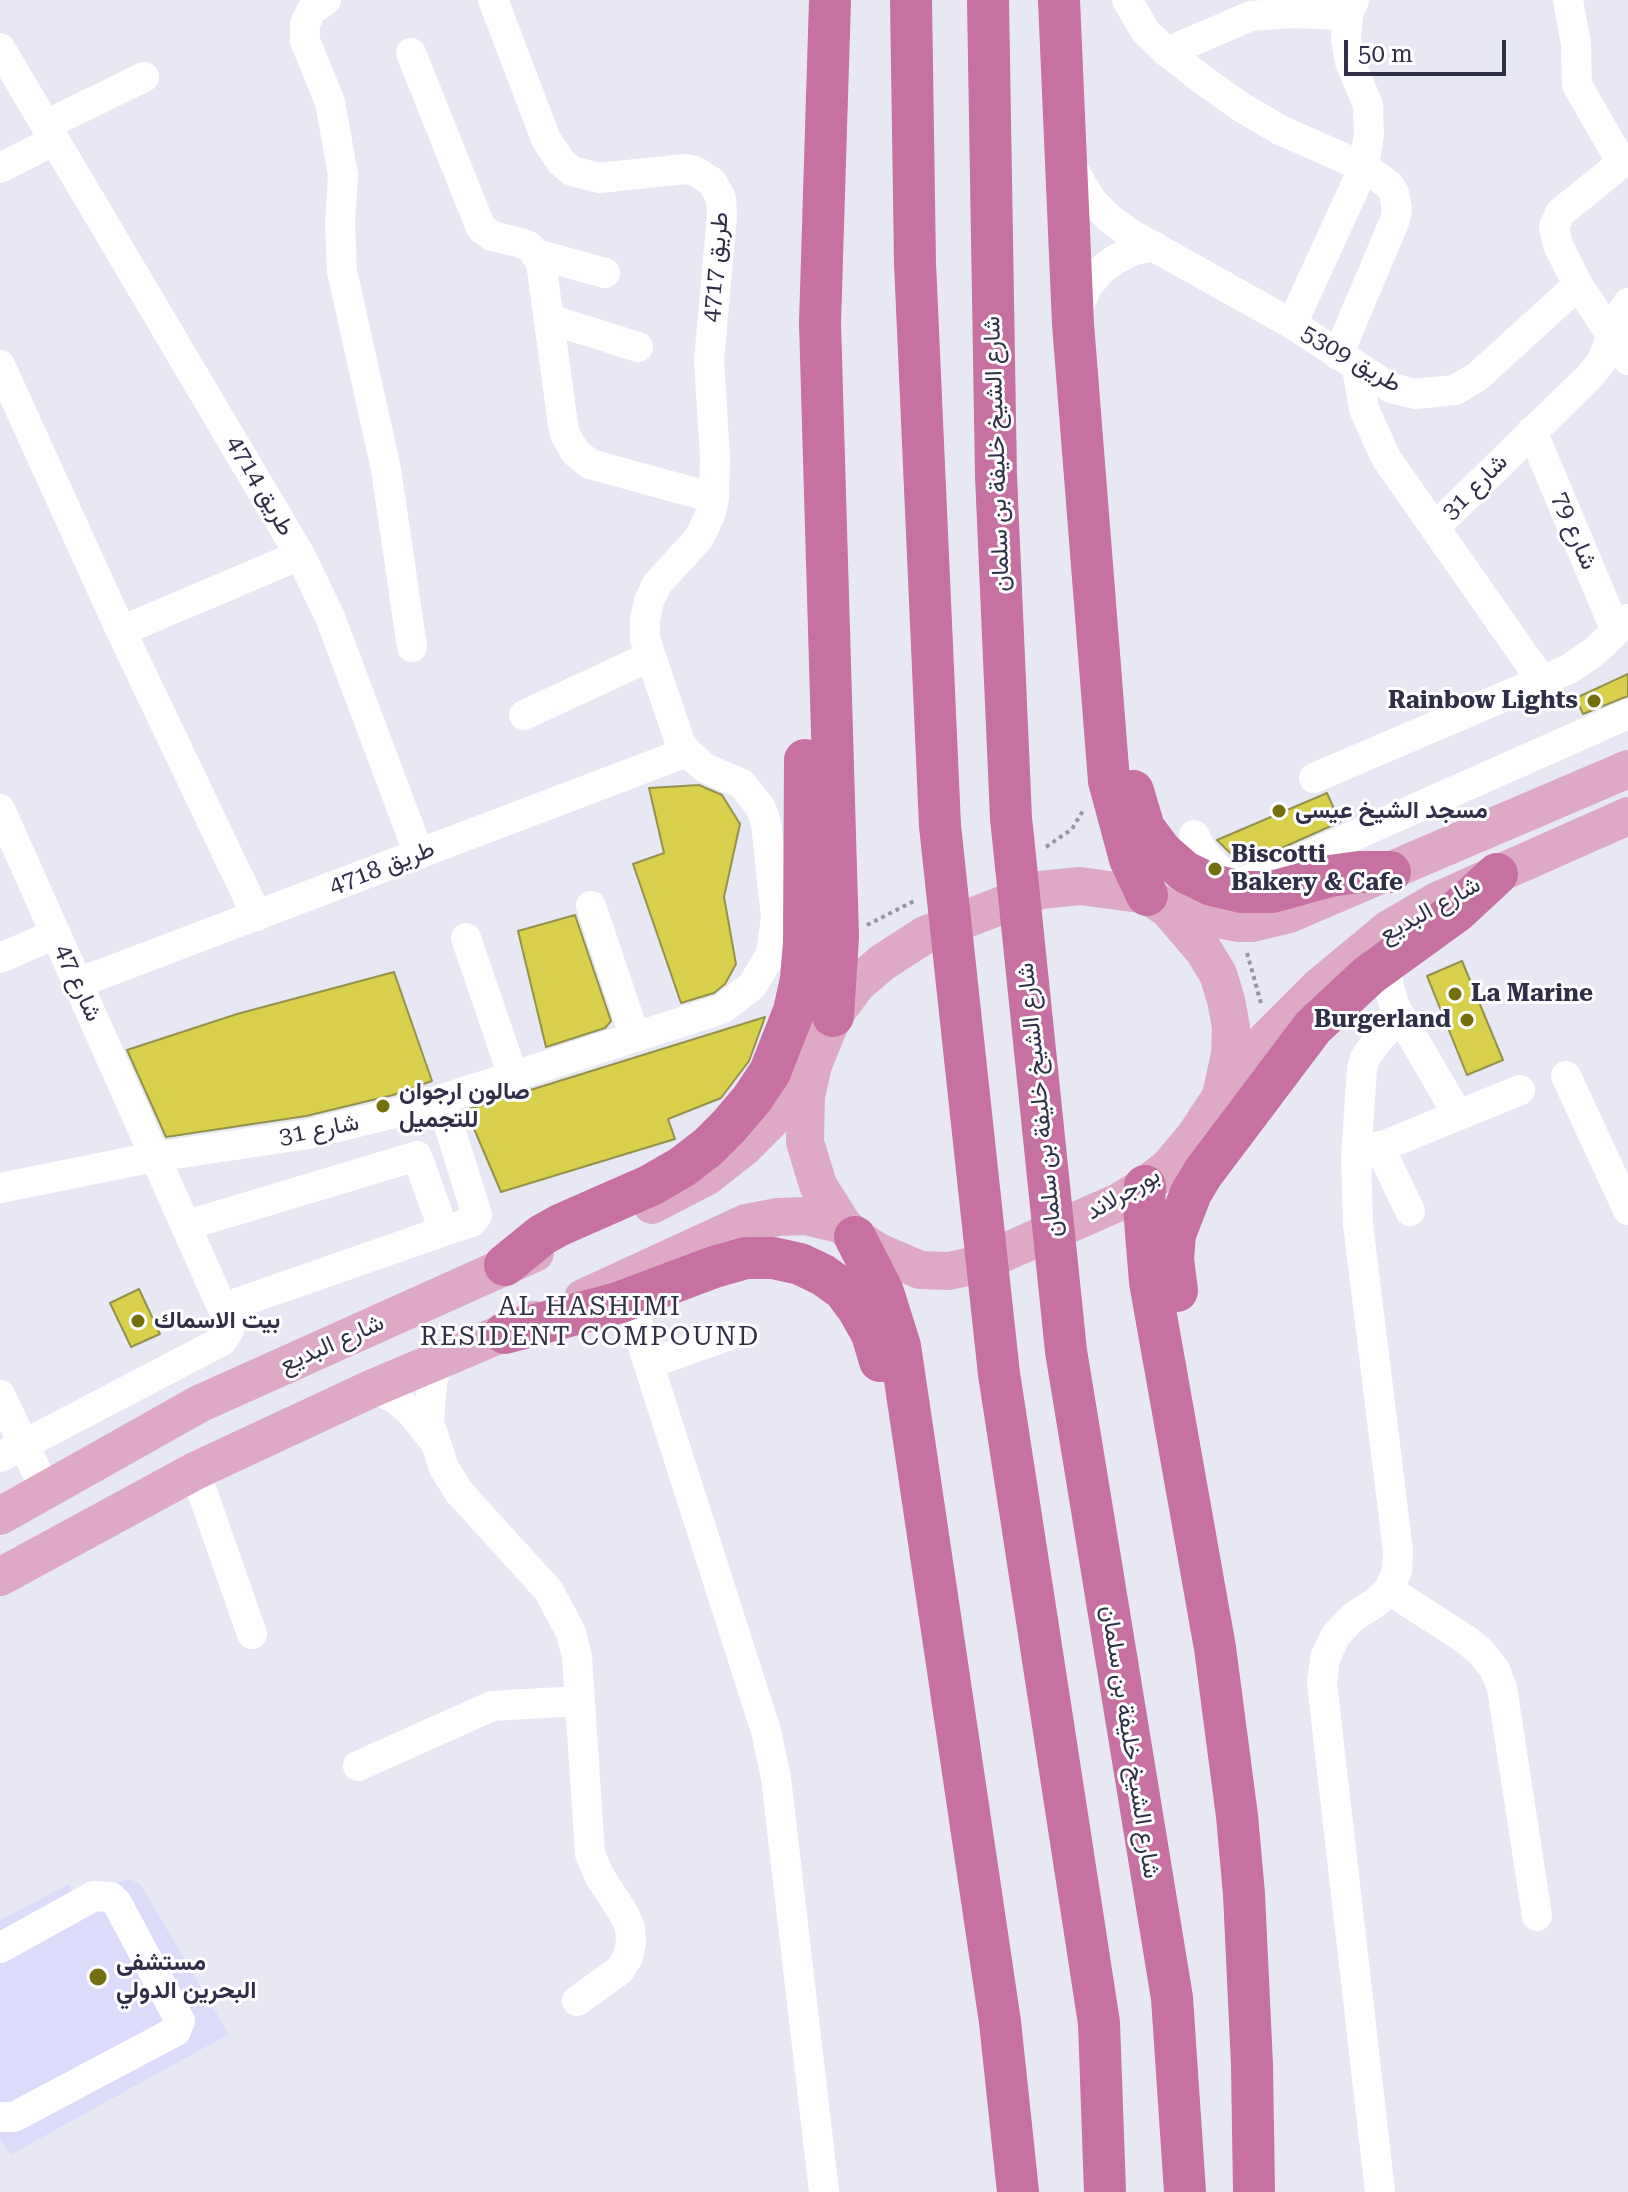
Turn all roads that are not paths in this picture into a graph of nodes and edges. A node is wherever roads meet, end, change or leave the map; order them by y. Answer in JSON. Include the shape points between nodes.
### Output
{"nodes":[{"id":1,"x":326,"y":0,"type":"edge"},
{"id":2,"x":493,"y":0,"type":"edge"},
{"id":3,"x":830,"y":0,"type":"edge"},
{"id":4,"x":911,"y":0,"type":"edge"},
{"id":5,"x":988,"y":0,"type":"edge"},
{"id":6,"x":1059,"y":0,"type":"edge"},
{"id":7,"x":1127,"y":0,"type":"edge"},
{"id":8,"x":1568,"y":0,"type":"edge"},
{"id":9,"x":1351,"y":8,"type":"edge"},
{"id":10,"x":0,"y":48,"type":"edge"},
{"id":11,"x":1167,"y":52,"type":"junction"},
{"id":12,"x":411,"y":53,"type":"dead end"},
{"id":13,"x":144,"y":77,"type":"dead end"},
{"id":14,"x":50,"y":132,"type":"junction"},
{"id":15,"x":1066,"y":157,"type":"junction"},
{"id":16,"x":1625,"y":161,"type":"edge"},
{"id":17,"x":1364,"y":167,"type":"junction"},
{"id":18,"x":0,"y":168,"type":"edge"},
{"id":19,"x":1154,"y":246,"type":"junction"},
{"id":20,"x":536,"y":254,"type":"junction"},
{"id":21,"x":605,"y":273,"type":"dead end"},
{"id":22,"x":1578,"y":285,"type":"junction"},
{"id":23,"x":1628,"y":303,"type":"edge"},
{"id":24,"x":549,"y":319,"type":"junction"},
{"id":25,"x":1073,"y":324,"type":"junction"},
{"id":26,"x":1292,"y":324,"type":"junction"},
{"id":27,"x":1612,"y":334,"type":"junction"},
{"id":28,"x":638,"y":347,"type":"dead end"},
{"id":29,"x":1628,"y":360,"type":"edge"},
{"id":30,"x":1348,"y":361,"type":"junction"},
{"id":31,"x":0,"y":365,"type":"edge"},
{"id":32,"x":1532,"y":431,"type":"junction"},
{"id":33,"x":714,"y":498,"type":"junction"},
{"id":34,"x":1435,"y":527,"type":"junction"},
{"id":35,"x":300,"y":555,"type":"junction"},
{"id":36,"x":825,"y":565,"type":"junction"},
{"id":37,"x":1622,"y":625,"type":"edge"},
{"id":38,"x":121,"y":631,"type":"junction"},
{"id":39,"x":412,"y":647,"type":"dead end"},
{"id":40,"x":649,"y":657,"type":"junction"},
{"id":41,"x":1099,"y":660,"type":"junction"},
{"id":42,"x":1542,"y":681,"type":"junction"},
{"id":43,"x":1628,"y":714,"type":"edge"},
{"id":44,"x":524,"y":715,"type":"dead end"},
{"id":45,"x":687,"y":752,"type":"junction"},
{"id":46,"x":1628,"y":769,"type":"edge"},
{"id":47,"x":1314,"y":778,"type":"dead end"},
{"id":48,"x":0,"y":809,"type":"edge"},
{"id":49,"x":1628,"y":816,"type":"edge"},
{"id":50,"x":1194,"y":835,"type":"dead end"},
{"id":51,"x":419,"y":854,"type":"junction"},
{"id":52,"x":1390,"y":872,"type":"junction"},
{"id":53,"x":1497,"y":874,"type":"junction"},
{"id":54,"x":1157,"y":902,"type":"junction"},
{"id":55,"x":591,"y":906,"type":"dead end"},
{"id":56,"x":257,"y":916,"type":"junction"},
{"id":57,"x":56,"y":934,"type":"junction"},
{"id":58,"x":466,"y":938,"type":"dead end"},
{"id":59,"x":0,"y":958,"type":"edge"},
{"id":60,"x":1388,"y":961,"type":"junction"},
{"id":61,"x":78,"y":983,"type":"junction"},
{"id":62,"x":1343,"y":999,"type":"junction"},
{"id":63,"x":1398,"y":1013,"type":"junction"},
{"id":64,"x":833,"y":1016,"type":"junction"},
{"id":65,"x":635,"y":1037,"type":"junction"},
{"id":66,"x":813,"y":1065,"type":"junction"},
{"id":67,"x":513,"y":1076,"type":"junction"},
{"id":68,"x":1566,"y":1076,"type":"dead end"},
{"id":69,"x":1225,"y":1081,"type":"junction"},
{"id":70,"x":1520,"y":1090,"type":"dead end"},
{"id":71,"x":441,"y":1100,"type":"junction"},
{"id":72,"x":1458,"y":1115,"type":"junction"},
{"id":73,"x":455,"y":1143,"type":"junction"},
{"id":74,"x":1367,"y":1152,"type":"junction"},
{"id":75,"x":417,"y":1156,"type":"junction"},
{"id":76,"x":154,"y":1157,"type":"junction"},
{"id":77,"x":1145,"y":1186,"type":"junction"},
{"id":78,"x":0,"y":1188,"type":"edge"},
{"id":79,"x":1628,"y":1210,"type":"edge"},
{"id":80,"x":1410,"y":1211,"type":"dead end"},
{"id":81,"x":187,"y":1225,"type":"junction"},
{"id":82,"x":444,"y":1231,"type":"junction"},
{"id":83,"x":849,"y":1231,"type":"junction"},
{"id":84,"x":505,"y":1265,"type":"junction"},
{"id":85,"x":631,"y":1307,"type":"junction"},
{"id":86,"x":223,"y":1308,"type":"junction"},
{"id":87,"x":505,"y":1333,"type":"junction"},
{"id":88,"x":727,"y":1336,"type":"dead end"},
{"id":89,"x":438,"y":1363,"type":"junction"},
{"id":90,"x":178,"y":1364,"type":"junction"},
{"id":91,"x":649,"y":1364,"type":"junction"},
{"id":92,"x":373,"y":1388,"type":"junction"},
{"id":93,"x":0,"y":1395,"type":"edge"},
{"id":94,"x":199,"y":1404,"type":"junction"},
{"id":95,"x":1179,"y":1438,"type":"junction"},
{"id":96,"x":434,"y":1441,"type":"junction"},
{"id":97,"x":11,"y":1451,"type":"edge"},
{"id":98,"x":195,"y":1471,"type":"junction"},
{"id":99,"x":46,"y":1491,"type":"junction"},
{"id":100,"x":0,"y":1516,"type":"edge"},
{"id":101,"x":926,"y":1521,"type":"junction"},
{"id":102,"x":0,"y":1577,"type":"edge"},
{"id":103,"x":1389,"y":1590,"type":"junction"},
{"id":104,"x":252,"y":1634,"type":"dead end"},
{"id":105,"x":579,"y":1701,"type":"junction"},
{"id":106,"x":358,"y":1766,"type":"dead end"},
{"id":107,"x":1537,"y":1916,"type":"dead end"},
{"id":108,"x":0,"y":1948,"type":"edge"},
{"id":109,"x":577,"y":2001,"type":"dead end"},
{"id":110,"x":0,"y":2117,"type":"edge"},
{"id":111,"x":824,"y":2192,"type":"edge"},
{"id":112,"x":1018,"y":2192,"type":"edge"},
{"id":113,"x":1105,"y":2192,"type":"edge"},
{"id":114,"x":1185,"y":2192,"type":"edge"},
{"id":115,"x":1254,"y":2192,"type":"edge"},
{"id":116,"x":1380,"y":2192,"type":"edge"}],
"edges":[{"from":1,"to":39,"type":"street","via":[[311,11],[305,41],[330,102],[343,175],[342,271],[386,469]]},
{"from":2,"to":33,"type":"street","name":"طريق 4717","via":[[546,139],[561,162],[572,171],[599,178],[685,169],[704,176],[718,190],[722,215],[709,361]]},
{"from":3,"to":36,"type":"highway","via":[[820,323]]},
{"from":4,"to":113,"type":"highway","via":[[915,263],[940,826],[999,1374],[1099,2023]]},
{"from":5,"to":114,"type":"highway","name":"شارع الشيخ خليفة بن سلمان","via":[[996,476],[1011,818],[1066,1351],[1172,1998]]},
{"from":6,"to":15,"type":"highway"},
{"from":7,"to":11,"type":"street","via":[[1146,32]]},
{"from":8,"to":16,"type":"street","via":[[1577,85]]},
{"from":9,"to":11,"type":"street","via":[[1251,16]]},
{"from":9,"to":17,"type":"street","via":[[1346,39],[1350,62],[1368,105]]},
{"from":10,"to":14,"type":"street","name":"طريق 4714"},
{"from":11,"to":17,"type":"street","via":[[1280,130]]},
{"from":12,"to":20,"type":"street","via":[[481,228]]},
{"from":13,"to":14,"type":"street"},
{"from":14,"to":18,"type":"street"},
{"from":14,"to":35,"type":"street","name":"طريق 4714"},
{"from":15,"to":19,"type":"street","name":"طريق 5309","via":[[1077,180],[1110,219]]},
{"from":15,"to":25,"type":"highway"},
{"from":16,"to":22,"type":"street","via":[[1556,220],[1554,236]]},
{"from":17,"to":26,"type":"street"},
{"from":17,"to":30,"type":"street","via":[[1389,185],[1397,210]]},
{"from":19,"to":25,"type":"street","via":[[1125,255],[1100,271],[1078,304]]},
{"from":19,"to":26,"type":"street","name":"طريق 5309"},
{"from":20,"to":21,"type":"street"},
{"from":20,"to":24,"type":"street","via":[[544,271]]},
{"from":22,"to":27,"type":"street"},
{"from":22,"to":30,"type":"street","name":"طريق 5309","via":[[1477,377],[1455,390],[1415,394],[1391,388]]},
{"from":23,"to":27,"type":"street","name":"شارع 31"},
{"from":24,"to":28,"type":"street"},
{"from":24,"to":33,"type":"street","via":[[563,425],[575,452],[590,464]]},
{"from":25,"to":41,"type":"highway"},
{"from":26,"to":30,"type":"street","name":"طريق 5309"},
{"from":27,"to":29,"type":"street"},
{"from":27,"to":32,"type":"street","name":"شارع 31","via":[[1590,376]]},
{"from":30,"to":34,"type":"street","via":[[1374,434]]},
{"from":31,"to":38,"type":"street"},
{"from":32,"to":34,"type":"street","name":"شارع 31"},
{"from":32,"to":37,"type":"street","name":"شارع 79"},
{"from":33,"to":40,"type":"street","name":"طريق 4717","via":[[699,538],[657,584],[649,601]]},
{"from":34,"to":42,"type":"street","name":"شارع 31"},
{"from":35,"to":38,"type":"street"},
{"from":35,"to":51,"type":"street","name":"طريق 4714","via":[[342,646]]},
{"from":36,"to":64,"type":"highway","via":[[838,923]]},
{"from":36,"to":84,"type":"highway","via":[[806,654],[801,979],[770,1072],[708,1147],[682,1167],[542,1235]]},
{"from":37,"to":42,"type":"street","name":"شارع 79","via":[[1594,652]]},
{"from":38,"to":56,"type":"street"},
{"from":40,"to":44,"type":"street"},
{"from":40,"to":45,"type":"street","name":"طريق 4717"},
{"from":41,"to":52,"type":"highway","via":[[1118,714],[1144,828],[1185,872],[1242,892],[1272,892],[1330,876]]},
{"from":41,"to":54,"type":"highway","via":[[1114,804],[1130,859]]},
{"from":42,"to":47,"type":"street","name":"شارع 79"},
{"from":43,"to":50,"type":"street","via":[[1263,876],[1236,883],[1204,854]]},
{"from":45,"to":51,"type":"street","name":"طريق 4718"},
{"from":45,"to":65,"type":"street","name":"شارع 31","via":[[753,795],[766,823],[775,936],[757,978],[738,999]]},
{"from":46,"to":52,"type":"main road","name":"شارع البديع"},
{"from":48,"to":57,"type":"street","name":"شارع 47"},
{"from":49,"to":53,"type":"main road","name":"شارع البديع"},
{"from":51,"to":56,"type":"street","name":"طريق 4718"},
{"from":52,"to":54,"type":"main road","name":"شارع البديع","via":[[1289,914],[1252,923]]},
{"from":53,"to":60,"type":"highway","via":[[1456,912]]},
{"from":53,"to":69,"type":"main road","name":"شارع البديع","via":[[1389,929],[1328,980]]},
{"from":54,"to":64,"type":"main road","name":"بورجرلاند","via":[[1080,886],[1041,890],[925,935],[857,984]]},
{"from":54,"to":69,"type":"main road","name":"بورجرلاند","via":[[1204,951],[1218,974],[1231,1027]]},
{"from":55,"to":65,"type":"street"},
{"from":56,"to":61,"type":"street","name":"طريق 4718"},
{"from":57,"to":59,"type":"street"},
{"from":57,"to":61,"type":"street","name":"شارع 47"},
{"from":58,"to":67,"type":"street"},
{"from":60,"to":62,"type":"highway"},
{"from":60,"to":63,"type":"street","via":[[1388,984]]},
{"from":61,"to":76,"type":"street","name":"شارع 47"},
{"from":62,"to":63,"type":"street","via":[[1370,999]]},
{"from":62,"to":95,"type":"highway","via":[[1313,1027],[1203,1173],[1175,1234],[1173,1259],[1189,1378]]},
{"from":63,"to":72,"type":"street"},
{"from":63,"to":74,"type":"street","via":[[1362,1069]]},
{"from":64,"to":66,"type":"main road","name":"بورجرلاند"},
{"from":65,"to":67,"type":"street","name":"شارع 31"},
{"from":66,"to":83,"type":"main road","name":"بورجرلاند","via":[[805,1142],[818,1185]]},
{"from":66,"to":84,"type":"main road","name":"شارع البديع","via":[[770,1121],[706,1177],[663,1201]]},
{"from":67,"to":71,"type":"street","name":"شارع 31"},
{"from":68,"to":79,"type":"street"},
{"from":69,"to":77,"type":"main road","name":"بورجرلاند","via":[[1195,1136]]},
{"from":70,"to":72,"type":"street"},
{"from":71,"to":73,"type":"street"},
{"from":71,"to":76,"type":"street","name":"شارع 31","via":[[309,1134]]},
{"from":72,"to":74,"type":"street"},
{"from":73,"to":75,"type":"street"},
{"from":73,"to":82,"type":"street","via":[[477,1215],[472,1222]]},
{"from":74,"to":80,"type":"street"},
{"from":74,"to":103,"type":"street","via":[[1358,1224],[1398,1551]]},
{"from":75,"to":81,"type":"street"},
{"from":75,"to":82,"type":"street"},
{"from":76,"to":78,"type":"street","name":"شارع 31"},
{"from":76,"to":81,"type":"street","name":"شارع 47"},
{"from":77,"to":83,"type":"main road","name":"بورجرلاند","via":[[976,1265],[949,1271],[910,1266]]},
{"from":77,"to":95,"type":"highway","via":[[1150,1282]]},
{"from":81,"to":86,"type":"street","name":"شارع 47"},
{"from":82,"to":86,"type":"street"},
{"from":83,"to":87,"type":"main road","via":[[806,1216],[746,1223]]},
{"from":83,"to":101,"type":"highway","via":[[883,1292],[900,1346]]},
{"from":84,"to":94,"type":"main road","name":"شارع البديع"},
{"from":85,"to":87,"type":"highway"},
{"from":85,"to":91,"type":"street"},
{"from":85,"to":101,"type":"highway","via":[[714,1267],[746,1258],[800,1264],[844,1290],[872,1334],[912,1498]]},
{"from":86,"to":90,"type":"street","via":[[229,1330],[222,1341]]},
{"from":87,"to":89,"type":"main road"},
{"from":88,"to":91,"type":"street"},
{"from":89,"to":92,"type":"main road"},
{"from":89,"to":96,"type":"street","via":[[429,1403]]},
{"from":90,"to":94,"type":"street"},
{"from":90,"to":97,"type":"street"},
{"from":91,"to":111,"type":"street","via":[[766,1731],[776,1778]]},
{"from":92,"to":96,"type":"street","via":[[411,1412]]},
{"from":92,"to":98,"type":"main road"},
{"from":93,"to":97,"type":"street"},
{"from":94,"to":99,"type":"main road","name":"شارع البديع"},
{"from":95,"to":115,"type":"highway","via":[[1239,1832]]},
{"from":96,"to":105,"type":"street","via":[[459,1492],[562,1611],[577,1656]]},
{"from":97,"to":99,"type":"street"},
{"from":98,"to":102,"type":"main road"},
{"from":98,"to":104,"type":"street"},
{"from":99,"to":100,"type":"main road","name":"شارع البديع"},
{"from":101,"to":112,"type":"highway","via":[[1000,2022]]},
{"from":103,"to":107,"type":"street","via":[[1473,1646],[1495,1670]]},
{"from":103,"to":116,"type":"street","via":[[1336,1635],[1325,1658],[1322,1683]]},
{"from":105,"to":106,"type":"street","via":[[492,1706]]},
{"from":105,"to":109,"type":"street","via":[[590,1854],[624,1914],[631,1942],[620,1970]]},
{"from":108,"to":110,"type":"street","via":[[94,1896],[111,1897],[180,2021],[176,2031],[163,2038],[14,2117]]}]}
